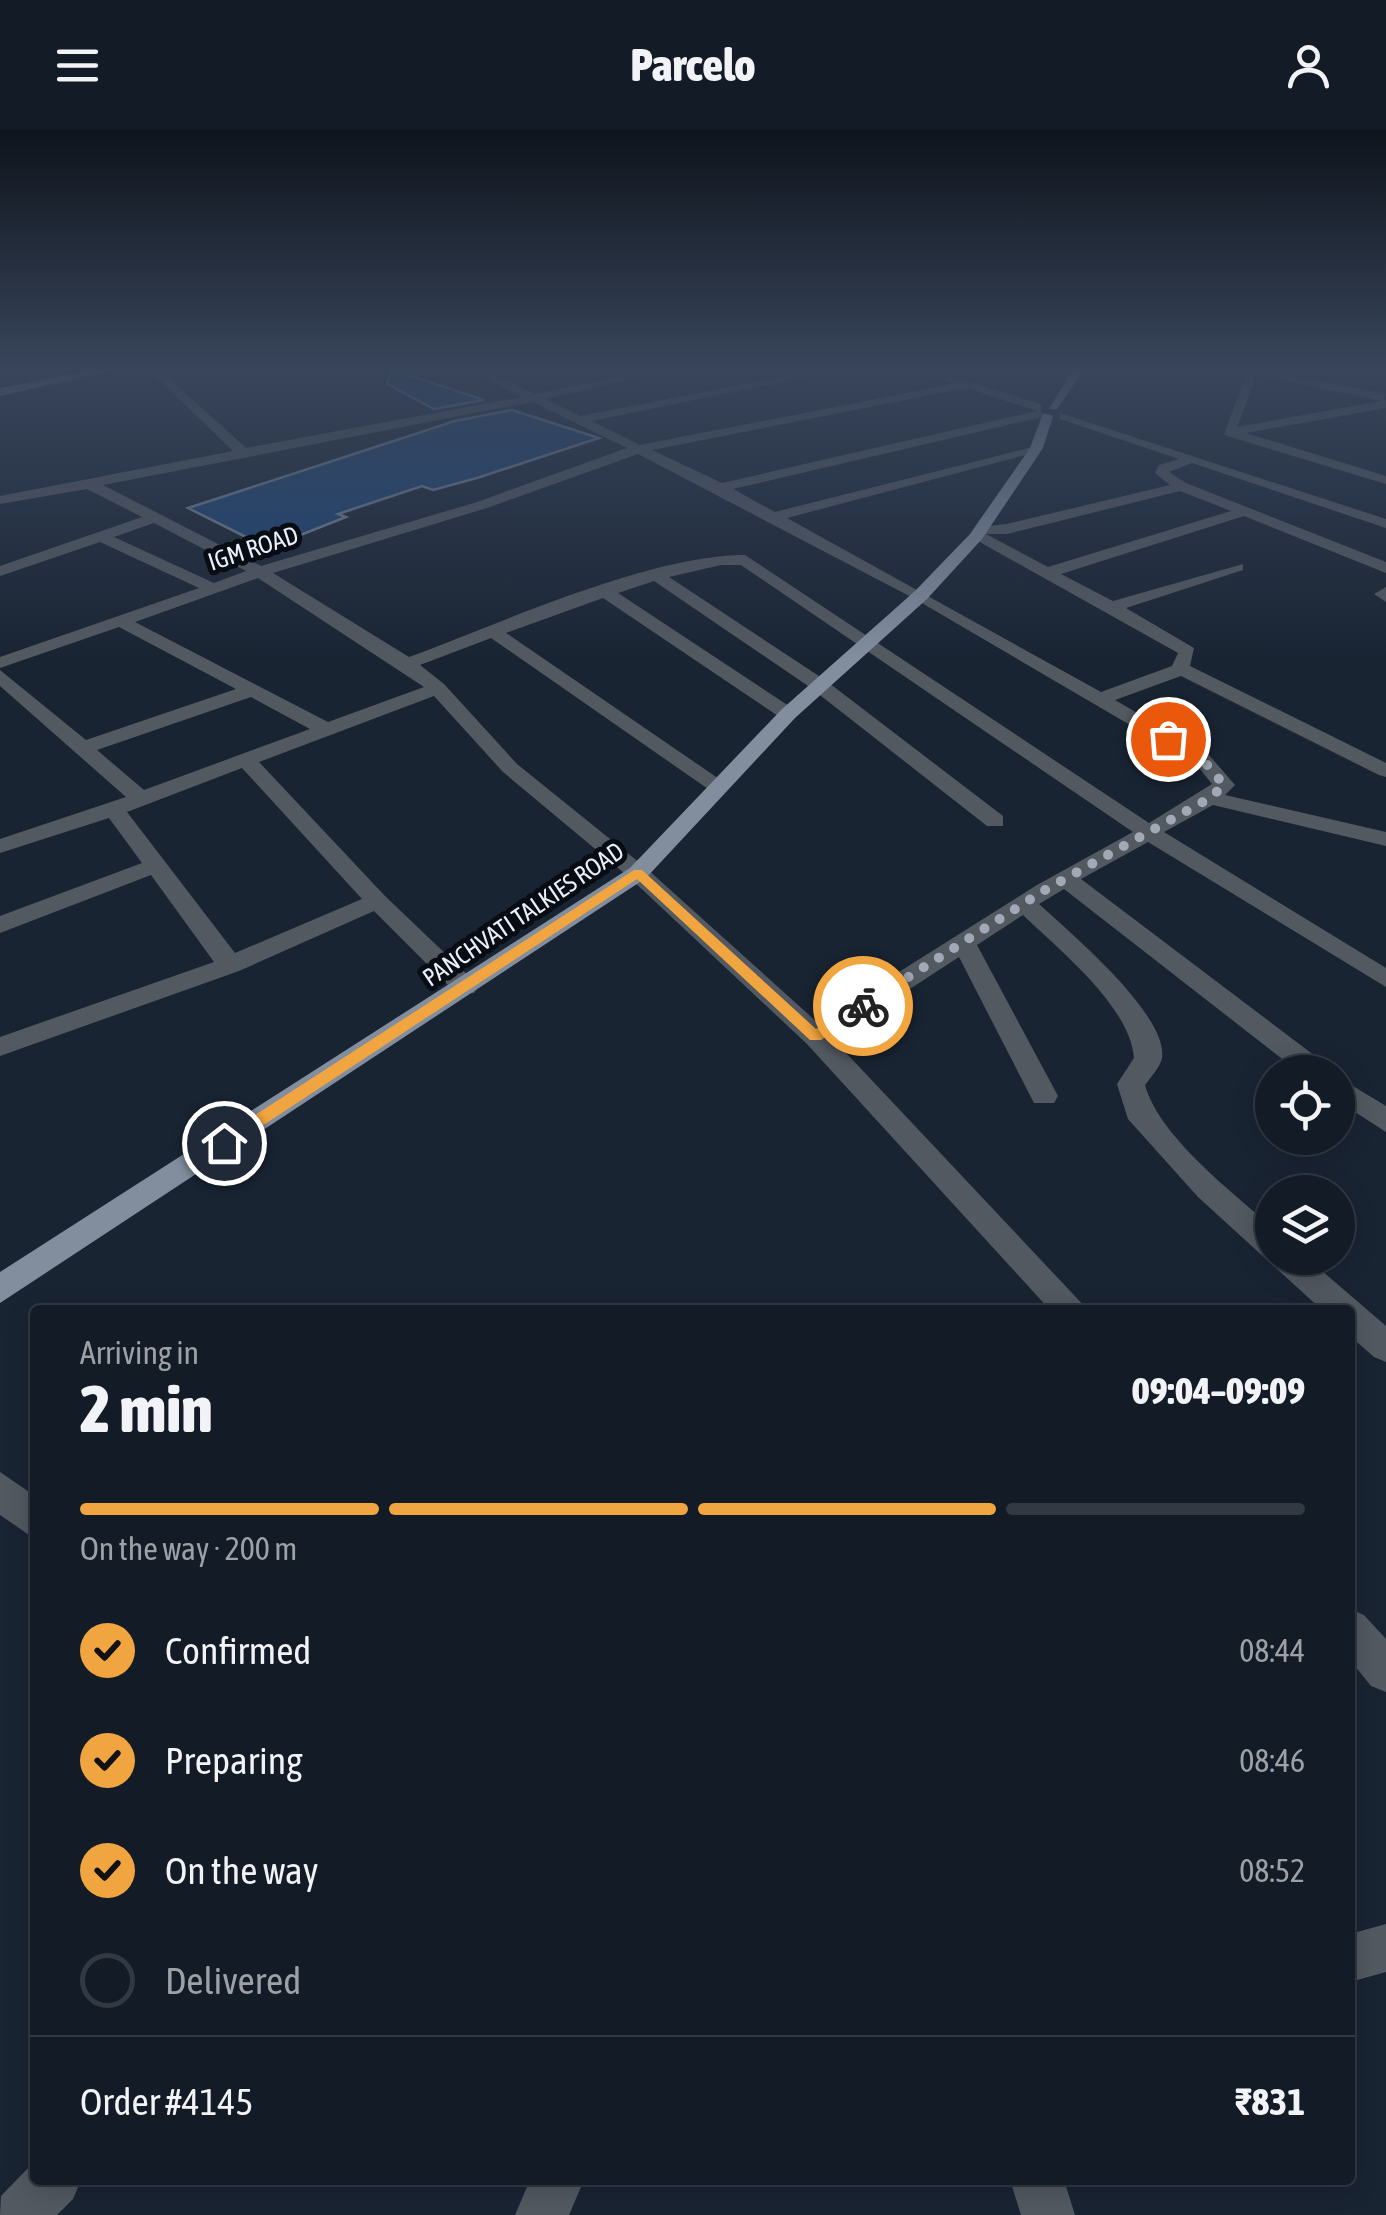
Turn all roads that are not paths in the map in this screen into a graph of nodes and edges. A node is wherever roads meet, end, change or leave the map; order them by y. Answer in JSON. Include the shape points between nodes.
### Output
{"nodes":[{"id":1,"x":176,"y":465,"type":"edge"},
{"id":2,"x":592,"y":465,"type":"edge"},
{"id":3,"x":672,"y":465,"type":"edge"},
{"id":4,"x":818,"y":465,"type":"edge"},
{"id":5,"x":970,"y":465,"type":"edge"},
{"id":6,"x":1023,"y":465,"type":"edge"},
{"id":7,"x":1173,"y":465,"type":"edge"},
{"id":8,"x":1217,"y":465,"type":"edge"},
{"id":9,"x":1339,"y":465,"type":"edge"},
{"id":10,"x":1370,"y":465,"type":"edge"},
{"id":11,"x":1351,"y":469,"type":"junction"},
{"id":12,"x":1386,"y":480,"type":"edge"},
{"id":13,"x":90,"y":484,"type":"junction"},
{"id":14,"x":1181,"y":486,"type":"junction"},
{"id":15,"x":720,"y":488,"type":"junction"},
{"id":16,"x":0,"y":500,"type":"edge"},
{"id":17,"x":1243,"y":512,"type":"junction"},
{"id":18,"x":772,"y":517,"type":"junction"},
{"id":19,"x":154,"y":518,"type":"junction"},
{"id":20,"x":1386,"y":524,"type":"edge"},
{"id":21,"x":979,"y":533,"type":"junction"},
{"id":22,"x":98,"y":534,"type":"junction"},
{"id":23,"x":1236,"y":567,"type":"dead end"},
{"id":24,"x":1386,"y":568,"type":"edge"},
{"id":25,"x":0,"y":571,"type":"edge"},
{"id":26,"x":260,"y":572,"type":"junction"},
{"id":27,"x":1050,"y":572,"type":"junction"},
{"id":28,"x":658,"y":576,"type":"junction"},
{"id":29,"x":212,"y":588,"type":"junction"},
{"id":30,"x":605,"y":592,"type":"junction"},
{"id":31,"x":921,"y":595,"type":"junction"},
{"id":32,"x":1112,"y":607,"type":"junction"},
{"id":33,"x":122,"y":622,"type":"junction"},
{"id":34,"x":493,"y":632,"type":"junction"},
{"id":35,"x":866,"y":642,"type":"junction"},
{"id":36,"x":0,"y":664,"type":"edge"},
{"id":37,"x":407,"y":664,"type":"junction"},
{"id":38,"x":1182,"y":669,"type":"junction"},
{"id":39,"x":0,"y":676,"type":"edge"},
{"id":40,"x":818,"y":684,"type":"junction"},
{"id":41,"x":437,"y":688,"type":"junction"},
{"id":42,"x":250,"y":691,"type":"junction"},
{"id":43,"x":1100,"y":699,"type":"junction"},
{"id":44,"x":788,"y":714,"type":"junction"},
{"id":45,"x":324,"y":728,"type":"junction"},
{"id":46,"x":86,"y":747,"type":"junction"},
{"id":47,"x":246,"y":760,"type":"junction"},
{"id":48,"x":1386,"y":770,"type":"edge"},
{"id":49,"x":718,"y":787,"type":"junction"},
{"id":50,"x":140,"y":798,"type":"junction"},
{"id":51,"x":1210,"y":798,"type":"junction"},
{"id":52,"x":114,"y":809,"type":"junction"},
{"id":53,"x":994,"y":821,"type":"dead end"},
{"id":54,"x":1145,"y":830,"type":"junction"},
{"id":55,"x":1386,"y":839,"type":"edge"},
{"id":56,"x":0,"y":846,"type":"edge"},
{"id":57,"x":157,"y":864,"type":"junction"},
{"id":58,"x":638,"y":873,"type":"junction"},
{"id":59,"x":1066,"y":878,"type":"junction"},
{"id":60,"x":377,"y":902,"type":"junction"},
{"id":61,"x":1024,"y":903,"type":"junction"},
{"id":62,"x":0,"y":925,"type":"edge"},
{"id":63,"x":963,"y":941,"type":"junction"},
{"id":64,"x":230,"y":965,"type":"junction"},
{"id":65,"x":1386,"y":980,"type":"edge"},
{"id":66,"x":465,"y":988,"type":"junction"},
{"id":67,"x":816,"y":1036,"type":"junction"},
{"id":68,"x":0,"y":1047,"type":"edge"},
{"id":69,"x":1295,"y":1055,"type":"edge"},
{"id":70,"x":1044,"y":1096,"type":"dead end"},
{"id":71,"x":1355,"y":1099,"type":"edge"},
{"id":72,"x":1386,"y":1121,"type":"edge"},
{"id":73,"x":1255,"y":1231,"type":"edge"},
{"id":74,"x":1305,"y":1275,"type":"edge"},
{"id":75,"x":0,"y":1289,"type":"edge"},
{"id":76,"x":1066,"y":1305,"type":"edge"},
{"id":77,"x":1339,"y":1305,"type":"edge"},
{"id":78,"x":1355,"y":1319,"type":"edge"},
{"id":79,"x":1386,"y":1347,"type":"edge"},
{"id":80,"x":0,"y":1490,"type":"edge"},
{"id":81,"x":30,"y":1517,"type":"edge"},
{"id":82,"x":1355,"y":1635,"type":"edge"},
{"id":83,"x":1386,"y":1671,"type":"edge"},
{"id":84,"x":49,"y":2185,"type":"edge"},
{"id":85,"x":555,"y":2185,"type":"edge"},
{"id":86,"x":1039,"y":2185,"type":"edge"},
{"id":87,"x":20,"y":2215,"type":"edge"},
{"id":88,"x":542,"y":2215,"type":"edge"},
{"id":89,"x":1048,"y":2215,"type":"edge"}],
"edges":[{"from":1,"to":13,"type":"street"},
{"from":2,"to":26,"type":"street","name":"IGM ROAD"},
{"from":3,"to":15,"type":"street"},
{"from":4,"to":15,"type":"street"},
{"from":5,"to":18,"type":"street"},
{"from":6,"to":21,"type":"main road","name":"PANCHVATI TALKIES ROAD"},
{"from":7,"to":14,"type":"street","via":[[1162,474]]},
{"from":8,"to":20,"type":"street"},
{"from":9,"to":11,"type":"street"},
{"from":10,"to":11,"type":"street"},
{"from":11,"to":12,"type":"street"},
{"from":13,"to":16,"type":"street"},
{"from":13,"to":19,"type":"street"},
{"from":14,"to":17,"type":"street"},
{"from":14,"to":21,"type":"street"},
{"from":15,"to":18,"type":"street"},
{"from":17,"to":24,"type":"street"},
{"from":17,"to":27,"type":"street"},
{"from":18,"to":31,"type":"street"},
{"from":19,"to":22,"type":"street"},
{"from":19,"to":26,"type":"street"},
{"from":21,"to":27,"type":"street"},
{"from":21,"to":31,"type":"main road","name":"PANCHVATI TALKIES ROAD"},
{"from":22,"to":25,"type":"street"},
{"from":22,"to":29,"type":"street"},
{"from":23,"to":32,"type":"street"},
{"from":26,"to":29,"type":"street","name":"IGM ROAD"},
{"from":26,"to":37,"type":"street"},
{"from":27,"to":32,"type":"street"},
{"from":28,"to":30,"type":"street"},
{"from":28,"to":35,"type":"street","via":[[745,560]]},
{"from":28,"to":40,"type":"street"},
{"from":29,"to":33,"type":"street","name":"IGM ROAD"},
{"from":30,"to":34,"type":"street"},
{"from":30,"to":44,"type":"street"},
{"from":31,"to":35,"type":"main road","name":"PANCHVATI TALKIES ROAD"},
{"from":31,"to":43,"type":"street"},
{"from":32,"to":38,"type":"street","via":[[1188,652]]},
{"from":33,"to":36,"type":"street","name":"IGM ROAD","via":[[21,649]]},
{"from":33,"to":42,"type":"street"},
{"from":34,"to":37,"type":"street"},
{"from":34,"to":49,"type":"street"},
{"from":35,"to":40,"type":"main road","name":"PANCHVATI TALKIES ROAD"},
{"from":35,"to":54,"type":"street"},
{"from":37,"to":41,"type":"street"},
{"from":38,"to":43,"type":"street"},
{"from":38,"to":48,"type":"street"},
{"from":39,"to":46,"type":"street"},
{"from":40,"to":44,"type":"main road","name":"PANCHVATI TALKIES ROAD"},
{"from":40,"to":53,"type":"street"},
{"from":41,"to":45,"type":"street"},
{"from":41,"to":58,"type":"street","via":[[510,768]]},
{"from":42,"to":45,"type":"street"},
{"from":42,"to":46,"type":"street"},
{"from":43,"to":51,"type":"street","via":[[1218,773],[1224,785]]},
{"from":44,"to":49,"type":"main road","name":"PANCHVATI TALKIES ROAD"},
{"from":45,"to":47,"type":"street"},
{"from":46,"to":50,"type":"street"},
{"from":47,"to":50,"type":"street"},
{"from":47,"to":60,"type":"street"},
{"from":49,"to":58,"type":"main road","name":"PANCHVATI TALKIES ROAD"},
{"from":50,"to":52,"type":"street"},
{"from":51,"to":54,"type":"street"},
{"from":51,"to":55,"type":"street"},
{"from":52,"to":56,"type":"street"},
{"from":52,"to":57,"type":"street"},
{"from":54,"to":59,"type":"street"},
{"from":54,"to":65,"type":"street"},
{"from":57,"to":62,"type":"street"},
{"from":57,"to":64,"type":"street"},
{"from":58,"to":66,"type":"main road","name":"PANCHVATI TALKIES ROAD"},
{"from":58,"to":67,"type":"street"},
{"from":59,"to":61,"type":"street"},
{"from":59,"to":69,"type":"street"},
{"from":60,"to":64,"type":"street"},
{"from":60,"to":66,"type":"street"},
{"from":61,"to":63,"type":"street"},
{"from":61,"to":73,"type":"street","via":[[1122,1001],[1147,1037],[1148,1058],[1130,1084],[1138,1112]]},
{"from":63,"to":67,"type":"street"},
{"from":63,"to":70,"type":"street"},
{"from":64,"to":68,"type":"street"},
{"from":66,"to":75,"type":"main road","name":"PANCHVATI TALKIES ROAD"},
{"from":67,"to":76,"type":"street"},
{"from":71,"to":72,"type":"street"},
{"from":74,"to":77,"type":"street"},
{"from":78,"to":79,"type":"street"},
{"from":80,"to":81,"type":"street"},
{"from":82,"to":83,"type":"street"},
{"from":84,"to":87,"type":"street"},
{"from":85,"to":88,"type":"street"},
{"from":86,"to":89,"type":"street"}]}
